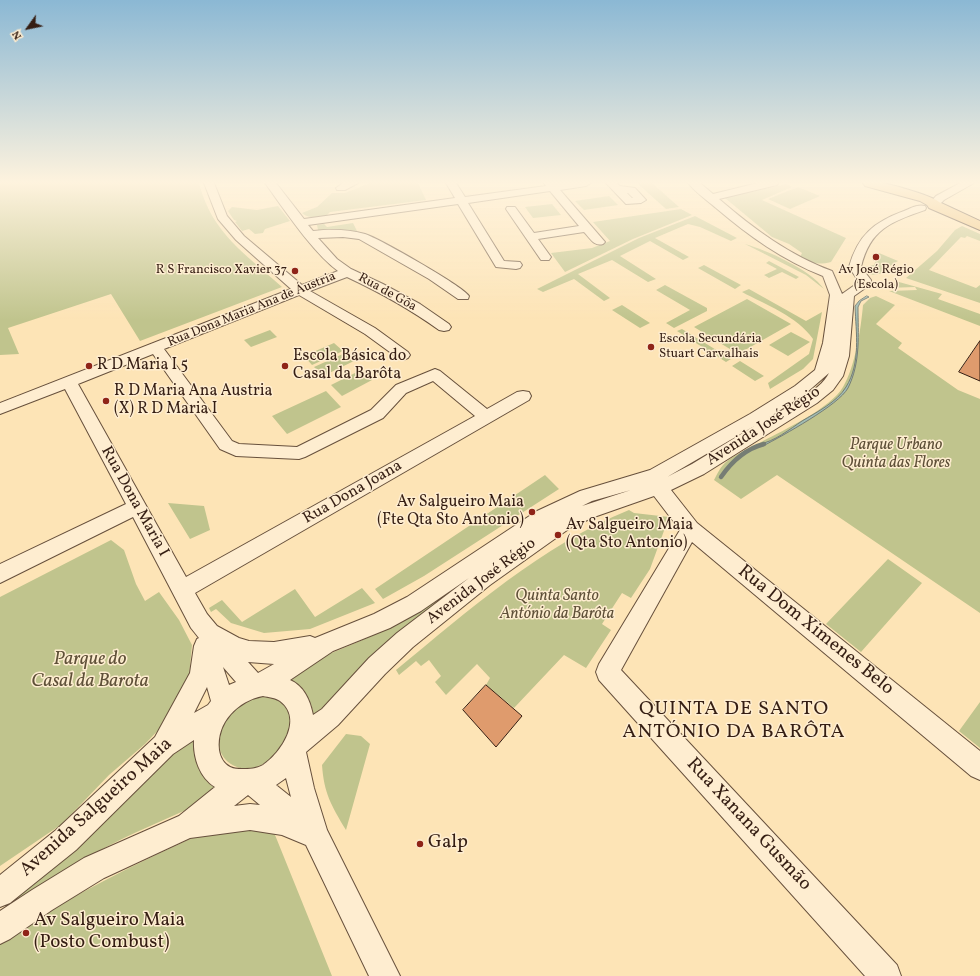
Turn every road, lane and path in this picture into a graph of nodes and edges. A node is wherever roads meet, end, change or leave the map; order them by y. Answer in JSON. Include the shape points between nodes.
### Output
{"nodes":[{"id":1,"x":587,"y":228,"type":"edge"},
{"id":2,"x":232,"y":229,"type":"edge"},
{"id":3,"x":305,"y":229,"type":"edge"},
{"id":4,"x":479,"y":229,"type":"edge"},
{"id":5,"x":526,"y":229,"type":"edge"},
{"id":6,"x":584,"y":229,"type":"edge"},
{"id":7,"x":748,"y":229,"type":"edge"},
{"id":8,"x":864,"y":229,"type":"edge"},
{"id":9,"x":879,"y":229,"type":"edge"},
{"id":10,"x":310,"y":235,"type":"junction"},
{"id":11,"x":532,"y":237,"type":"junction"},
{"id":12,"x":599,"y":242,"type":"dead end"},
{"id":13,"x":545,"y":257,"type":"dead end"},
{"id":14,"x":516,"y":265,"type":"dead end"},
{"id":15,"x":838,"y":270,"type":"junction"},
{"id":16,"x":347,"y":272,"type":"junction"},
{"id":17,"x":858,"y":282,"type":"junction"},
{"id":18,"x":301,"y":291,"type":"junction"},
{"id":19,"x":463,"y":296,"type":"dead end"},
{"id":20,"x":444,"y":327,"type":"dead end"},
{"id":21,"x":156,"y":348,"type":"junction"},
{"id":22,"x":403,"y":355,"type":"dead end"},
{"id":23,"x":69,"y":382,"type":"junction"},
{"id":24,"x":523,"y":396,"type":"dead end"},
{"id":25,"x":0,"y":409,"type":"edge"},
{"id":26,"x":486,"y":417,"type":"junction"},
{"id":27,"x":658,"y":487,"type":"junction"},
{"id":28,"x":136,"y":507,"type":"junction"},
{"id":29,"x":690,"y":529,"type":"junction"},
{"id":30,"x":0,"y":574,"type":"edge"},
{"id":31,"x":182,"y":590,"type":"junction"},
{"id":32,"x":199,"y":621,"type":"junction"},
{"id":33,"x":325,"y":644,"type":"junction"},
{"id":34,"x":205,"y":646,"type":"junction"},
{"id":35,"x":258,"y":685,"type":"junction"},
{"id":36,"x":220,"y":709,"type":"junction"},
{"id":37,"x":164,"y":745,"type":"junction"},
{"id":38,"x":296,"y":746,"type":"junction"},
{"id":39,"x":980,"y":767,"type":"edge"},
{"id":40,"x":248,"y":782,"type":"junction"},
{"id":41,"x":188,"y":825,"type":"junction"},
{"id":42,"x":315,"y":835,"type":"junction"},
{"id":43,"x":0,"y":893,"type":"edge"},
{"id":44,"x":0,"y":929,"type":"edge"},
{"id":45,"x":385,"y":976,"type":"edge"},
{"id":46,"x":886,"y":976,"type":"edge"}],
"edges":[{"from":1,"to":12,"type":"street"},
{"from":2,"to":18,"type":"street"},
{"from":3,"to":10,"type":"street","name":"Rua de Gôa"},
{"from":4,"to":14,"type":"street","via":[[500,264]]},
{"from":5,"to":11,"type":"street"},
{"from":6,"to":11,"type":"street"},
{"from":7,"to":15,"type":"street","via":[[781,252],[811,268]]},
{"from":8,"to":15,"type":"street"},
{"from":9,"to":17,"type":"street","via":[[865,241],[856,262]]},
{"from":10,"to":16,"type":"street","name":"Rua de Gôa","via":[[333,262]]},
{"from":10,"to":19,"type":"street","via":[[334,232],[362,237],[433,276]]},
{"from":11,"to":13,"type":"street"},
{"from":15,"to":17,"type":"street"},
{"from":15,"to":17,"type":"street","via":[[839,285]]},
{"from":15,"to":33,"type":"street","name":"Avenida José Régio","via":[[830,343],[822,372],[800,390],[656,475],[586,496],[544,516],[414,604],[382,621]]},
{"from":16,"to":18,"type":"street","name":"Rua Dona Maria Ana de Áustria"},
{"from":16,"to":20,"type":"street","name":"Rua de Gôa","via":[[379,287]]},
{"from":17,"to":27,"type":"street","name":"Avenida José Régio","via":[[848,294],[844,340],[835,376],[825,389],[705,466]]},
{"from":18,"to":21,"type":"street","name":"Rua Dona Maria Ana de Áustria"},
{"from":18,"to":22,"type":"street","via":[[370,331]]},
{"from":21,"to":23,"type":"street","name":"Rua Dona Maria Ana de Áustria"},
{"from":21,"to":26,"type":"street","via":[[226,445],[236,450],[300,453],[377,414],[401,389],[435,374]]},
{"from":23,"to":25,"type":"street","name":"Rua Dona Maria Ana de Áustria"},
{"from":23,"to":28,"type":"street","name":"Rua Dona Maria I"},
{"from":24,"to":26,"type":"street","name":"Rua Dona Joana"},
{"from":26,"to":31,"type":"street","name":"Rua Dona Joana"},
{"from":27,"to":29,"type":"street","name":"Rua Dom Ximenes Belo"},
{"from":27,"to":38,"type":"street","name":"Avenida José Régio","via":[[563,523],[515,556],[404,640],[330,717]]},
{"from":28,"to":30,"type":"street"},
{"from":28,"to":31,"type":"street","name":"Rua Dona Maria I"},
{"from":29,"to":39,"type":"street","name":"Rua Dom Ximenes Belo"},
{"from":29,"to":46,"type":"street","name":"Rua Xanana Gusmão","via":[[607,672]]},
{"from":31,"to":32,"type":"street","name":"Rua Dona Maria I"},
{"from":32,"to":33,"type":"street","name":"Rua Dona Maria I","via":[[223,642],[253,653],[291,652]]},
{"from":32,"to":34,"type":"street","name":"Rua Dona Maria I"},
{"from":32,"to":35,"type":"street","name":"Rua Dona Maria I"},
{"from":33,"to":35,"type":"street","name":"Avenida José Régio"},
{"from":34,"to":36,"type":"street","name":"Rua Dona Maria I"},
{"from":34,"to":37,"type":"street","name":"Rua Dona Maria I","via":[[201,674]]},
{"from":35,"to":36,"type":"street","via":[[233,696]]},
{"from":35,"to":38,"type":"street","via":[[276,685],[288,690],[297,699],[302,711],[303,725]]},
{"from":36,"to":37,"type":"street","name":"Avenida Salgueiro Maia"},
{"from":36,"to":40,"type":"street","via":[[210,726],[206,740],[206,753],[210,765],[218,775],[229,781]]},
{"from":37,"to":43,"type":"street","name":"Avenida Salgueiro Maia","via":[[66,840]]},
{"from":38,"to":40,"type":"street","via":[[276,771],[265,778]]},
{"from":38,"to":42,"type":"street","via":[[301,788]]},
{"from":40,"to":41,"type":"street","name":"Avenida Salgueiro Maia"},
{"from":40,"to":42,"type":"street"},
{"from":41,"to":42,"type":"street","via":[[250,817],[282,822]]},
{"from":41,"to":44,"type":"street","name":"Avenida Salgueiro Maia","via":[[94,868]]},
{"from":42,"to":45,"type":"street"}]}
